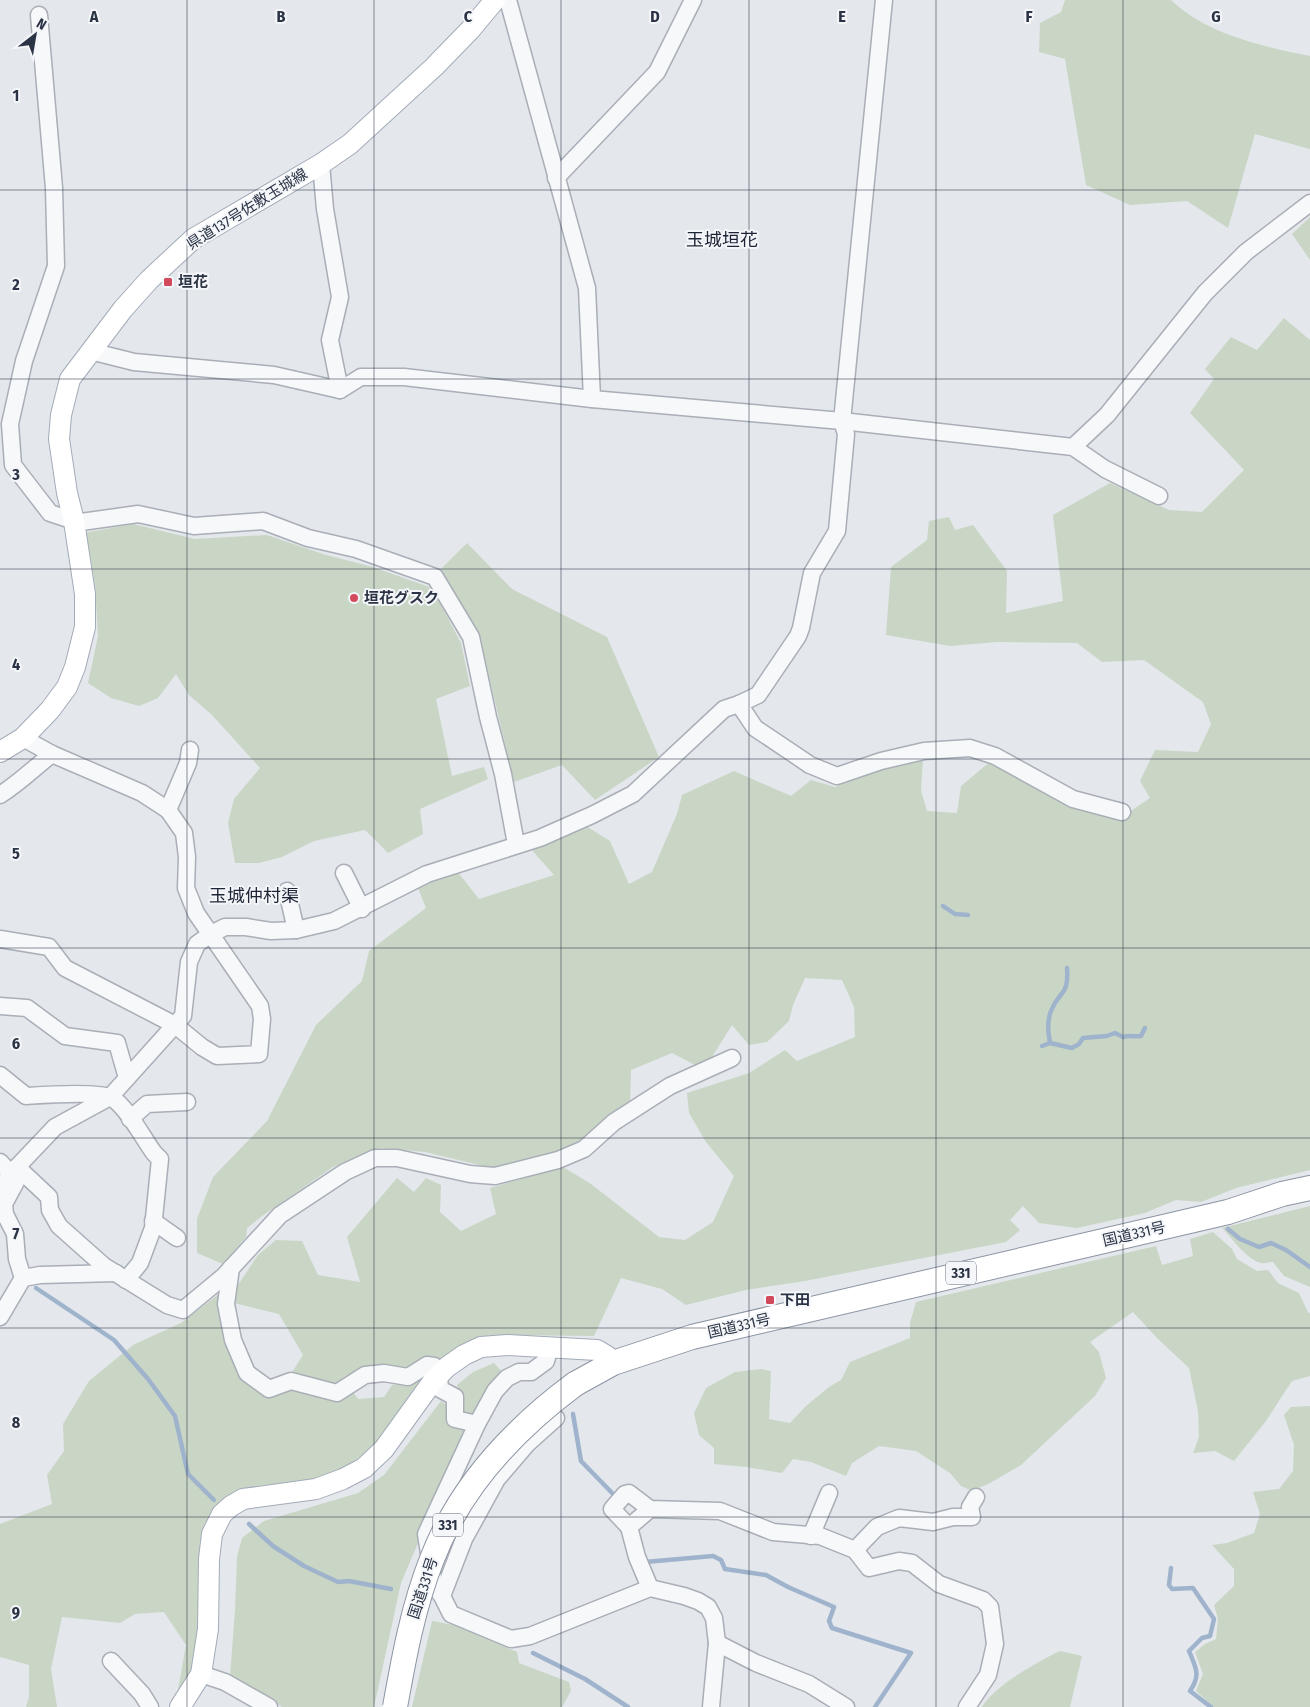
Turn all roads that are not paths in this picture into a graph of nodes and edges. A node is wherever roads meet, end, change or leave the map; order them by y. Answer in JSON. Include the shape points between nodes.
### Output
{"nodes":[{"id":1,"x":495,"y":0,"type":"edge"},
{"id":2,"x":508,"y":0,"type":"edge"},
{"id":3,"x":692,"y":0,"type":"edge"},
{"id":4,"x":884,"y":0,"type":"edge"},
{"id":5,"x":39,"y":15,"type":"dead end"},
{"id":6,"x":321,"y":164,"type":"junction"},
{"id":7,"x":556,"y":178,"type":"junction"},
{"id":8,"x":1310,"y":203,"type":"edge"},
{"id":9,"x":90,"y":351,"type":"junction"},
{"id":10,"x":340,"y":390,"type":"junction"},
{"id":11,"x":592,"y":399,"type":"junction"},
{"id":12,"x":842,"y":421,"type":"junction"},
{"id":13,"x":1072,"y":447,"type":"junction"},
{"id":14,"x":1159,"y":496,"type":"dead end"},
{"id":15,"x":74,"y":521,"type":"junction"},
{"id":16,"x":739,"y":704,"type":"junction"},
{"id":17,"x":23,"y":738,"type":"junction"},
{"id":18,"x":190,"y":750,"type":"dead end"},
{"id":19,"x":0,"y":752,"type":"edge"},
{"id":20,"x":52,"y":754,"type":"junction"},
{"id":21,"x":0,"y":795,"type":"edge"},
{"id":22,"x":168,"y":810,"type":"junction"},
{"id":23,"x":1122,"y":812,"type":"dead end"},
{"id":24,"x":516,"y":844,"type":"junction"},
{"id":25,"x":344,"y":873,"type":"dead end"},
{"id":26,"x":287,"y":891,"type":"dead end"},
{"id":27,"x":362,"y":909,"type":"junction"},
{"id":28,"x":296,"y":930,"type":"junction"},
{"id":29,"x":211,"y":934,"type":"junction"},
{"id":30,"x":0,"y":939,"type":"edge"},
{"id":31,"x":0,"y":1006,"type":"edge"},
{"id":32,"x":175,"y":1025,"type":"junction"},
{"id":33,"x":732,"y":1058,"type":"dead end"},
{"id":34,"x":0,"y":1075,"type":"edge"},
{"id":35,"x":127,"y":1078,"type":"junction"},
{"id":36,"x":110,"y":1097,"type":"junction"},
{"id":37,"x":187,"y":1102,"type":"dead end"},
{"id":38,"x":130,"y":1119,"type":"junction"},
{"id":39,"x":0,"y":1162,"type":"edge"},
{"id":40,"x":17,"y":1171,"type":"junction"},
{"id":41,"x":0,"y":1188,"type":"edge"},
{"id":42,"x":1310,"y":1188,"type":"edge"},
{"id":43,"x":153,"y":1220,"type":"junction"},
{"id":44,"x":177,"y":1238,"type":"dead end"},
{"id":45,"x":231,"y":1268,"type":"junction"},
{"id":46,"x":121,"y":1277,"type":"junction"},
{"id":47,"x":23,"y":1278,"type":"junction"},
{"id":48,"x":0,"y":1317,"type":"edge"},
{"id":49,"x":550,"y":1348,"type":"junction"},
{"id":50,"x":613,"y":1363,"type":"junction"},
{"id":51,"x":439,"y":1375,"type":"junction"},
{"id":52,"x":556,"y":1418,"type":"dead end"},
{"id":53,"x":477,"y":1424,"type":"junction"},
{"id":54,"x":829,"y":1493,"type":"dead end"},
{"id":55,"x":976,"y":1497,"type":"dead end"},
{"id":56,"x":650,"y":1509,"type":"junction"},
{"id":57,"x":629,"y":1527,"type":"junction"},
{"id":58,"x":811,"y":1536,"type":"junction"},
{"id":59,"x":855,"y":1550,"type":"junction"},
{"id":60,"x":650,"y":1588,"type":"junction"},
{"id":61,"x":442,"y":1596,"type":"junction"},
{"id":62,"x":717,"y":1643,"type":"junction"},
{"id":63,"x":111,"y":1661,"type":"dead end"},
{"id":64,"x":201,"y":1674,"type":"junction"},
{"id":65,"x":150,"y":1707,"type":"edge"},
{"id":66,"x":180,"y":1707,"type":"edge"},
{"id":67,"x":269,"y":1707,"type":"edge"},
{"id":68,"x":395,"y":1707,"type":"edge"},
{"id":69,"x":711,"y":1707,"type":"edge"},
{"id":70,"x":846,"y":1707,"type":"edge"},
{"id":71,"x":967,"y":1707,"type":"edge"}],
"edges":[{"from":1,"to":6,"type":"main road","name":"県道137号佐敷玉城線","via":[[434,67],[350,144]]},
{"from":2,"to":7,"type":"street"},
{"from":3,"to":7,"type":"street","via":[[658,72]]},
{"from":4,"to":12,"type":"street"},
{"from":5,"to":15,"type":"street","via":[[54,188],[56,266],[24,361],[10,424],[13,465],[50,513]]},
{"from":6,"to":9,"type":"main road","name":"県道137号佐敷玉城線","via":[[193,239],[149,280]]},
{"from":6,"to":10,"type":"street","via":[[340,298],[330,340]]},
{"from":7,"to":11,"type":"street","via":[[587,288]]},
{"from":8,"to":13,"type":"street","via":[[1246,252],[1205,293],[1106,415]]},
{"from":9,"to":10,"type":"street","via":[[134,362],[274,376]]},
{"from":9,"to":15,"type":"main road","name":"県道137号佐敷玉城線","via":[[70,379],[61,415],[59,440]]},
{"from":10,"to":11,"type":"street","via":[[361,377],[404,377]]},
{"from":11,"to":12,"type":"street"},
{"from":12,"to":13,"type":"street"},
{"from":12,"to":16,"type":"street","via":[[846,434],[837,531],[812,573],[798,636],[758,695]]},
{"from":13,"to":14,"type":"street","via":[[1105,469]]},
{"from":15,"to":17,"type":"main road","name":"県道137号佐敷玉城線","via":[[85,594],[85,627],[75,667],[66,687],[50,710]]},
{"from":15,"to":24,"type":"street","via":[[138,514],[194,526],[263,521],[435,577],[470,637]]},
{"from":16,"to":23,"type":"street","via":[[755,728],[810,765],[837,776],[915,753],[970,748],[995,756],[1073,799]]},
{"from":16,"to":24,"type":"street","via":[[724,708],[633,794],[549,834]]},
{"from":17,"to":19,"type":"main road","name":"県道137号佐敷玉城線"},
{"from":17,"to":20,"type":"street"},
{"from":18,"to":22,"type":"street","via":[[188,763]]},
{"from":20,"to":21,"type":"street"},
{"from":20,"to":22,"type":"street","via":[[142,793]]},
{"from":22,"to":29,"type":"street","via":[[184,833],[186,888],[196,913]]},
{"from":24,"to":27,"type":"street","via":[[427,874]]},
{"from":25,"to":27,"type":"street"},
{"from":26,"to":28,"type":"street"},
{"from":27,"to":28,"type":"street","via":[[334,921]]},
{"from":28,"to":29,"type":"street","via":[[225,927]]},
{"from":29,"to":32,"type":"street","via":[[197,944],[189,962],[183,1016]]},
{"from":29,"to":32,"type":"street","via":[[260,1006],[259,1054],[217,1056]]},
{"from":30,"to":32,"type":"street","via":[[49,947],[65,968]]},
{"from":31,"to":35,"type":"street","via":[[27,1008],[65,1036],[117,1043]]},
{"from":32,"to":35,"type":"street"},
{"from":33,"to":45,"type":"street","via":[[670,1086],[614,1122],[584,1149],[558,1160],[495,1176],[470,1174],[397,1158],[376,1158],[345,1172],[280,1215]]},
{"from":34,"to":36,"type":"street","via":[[26,1096],[69,1094]]},
{"from":35,"to":36,"type":"street"},
{"from":36,"to":38,"type":"street"},
{"from":36,"to":40,"type":"street","via":[[55,1127]]},
{"from":37,"to":38,"type":"street","via":[[147,1104]]},
{"from":38,"to":43,"type":"street","via":[[160,1159]]},
{"from":39,"to":40,"type":"street"},
{"from":40,"to":41,"type":"street"},
{"from":40,"to":46,"type":"street","via":[[49,1197],[50,1210],[59,1226]]},
{"from":40,"to":47,"type":"street","via":[[4,1204],[5,1214],[15,1234],[17,1259]]},
{"from":42,"to":50,"type":"highway","name":"国道331号","number":"331","via":[[1221,1214],[692,1337]]},
{"from":43,"to":44,"type":"street"},
{"from":43,"to":46,"type":"street","via":[[140,1263]]},
{"from":45,"to":46,"type":"street","via":[[183,1310],[167,1305]]},
{"from":45,"to":51,"type":"street","via":[[226,1304],[233,1340],[247,1373],[269,1389],[291,1380],[337,1393],[365,1375],[384,1373],[408,1377],[427,1365],[434,1366]]},
{"from":46,"to":47,"type":"street","via":[[40,1275]]},
{"from":47,"to":48,"type":"street"},
{"from":49,"to":50,"type":"main road","via":[[597,1350]]},
{"from":49,"to":51,"type":"main road","via":[[481,1347],[464,1355]]},
{"from":49,"to":53,"type":"street","via":[[546,1361],[531,1372],[520,1372],[507,1378],[495,1391]]},
{"from":50,"to":68,"type":"highway","name":"国道331号","number":"331","bridge":true,"via":[[575,1384],[547,1405],[507,1442],[466,1493],[432,1558],[420,1594],[409,1632]]},
{"from":51,"to":53,"type":"street","via":[[440,1389],[455,1397],[455,1419]]},
{"from":51,"to":64,"type":"main road","via":[[384,1449],[364,1468],[316,1489],[243,1500],[222,1514],[212,1534],[208,1629]]},
{"from":52,"to":61,"type":"street","via":[[526,1444],[497,1478],[464,1539]]},
{"from":53,"to":61,"type":"street","via":[[426,1534],[434,1585]]},
{"from":54,"to":58,"type":"street"},
{"from":55,"to":59,"type":"street","via":[[970,1507],[972,1518],[953,1517],[933,1522],[899,1518],[877,1527]]},
{"from":56,"to":57,"type":"street"},
{"from":56,"to":57,"type":"street","via":[[629,1493],[624,1494],[612,1509]]},
{"from":56,"to":58,"type":"street","via":[[720,1511],[773,1532]]},
{"from":57,"to":60,"type":"street","via":[[636,1557]]},
{"from":58,"to":59,"type":"street","via":[[820,1536]]},
{"from":59,"to":71,"type":"street","via":[[869,1568],[899,1561],[912,1563],[939,1584],[982,1600],[990,1607],[994,1652],[988,1675]]},
{"from":60,"to":61,"type":"street","via":[[530,1636],[511,1639],[451,1614]]},
{"from":60,"to":62,"type":"street","via":[[684,1596],[708,1607],[714,1618]]},
{"from":62,"to":69,"type":"street"},
{"from":62,"to":70,"type":"street","via":[[809,1684]]},
{"from":63,"to":65,"type":"street"},
{"from":64,"to":66,"type":"main road"},
{"from":64,"to":67,"type":"street","via":[[225,1682]]}]}
